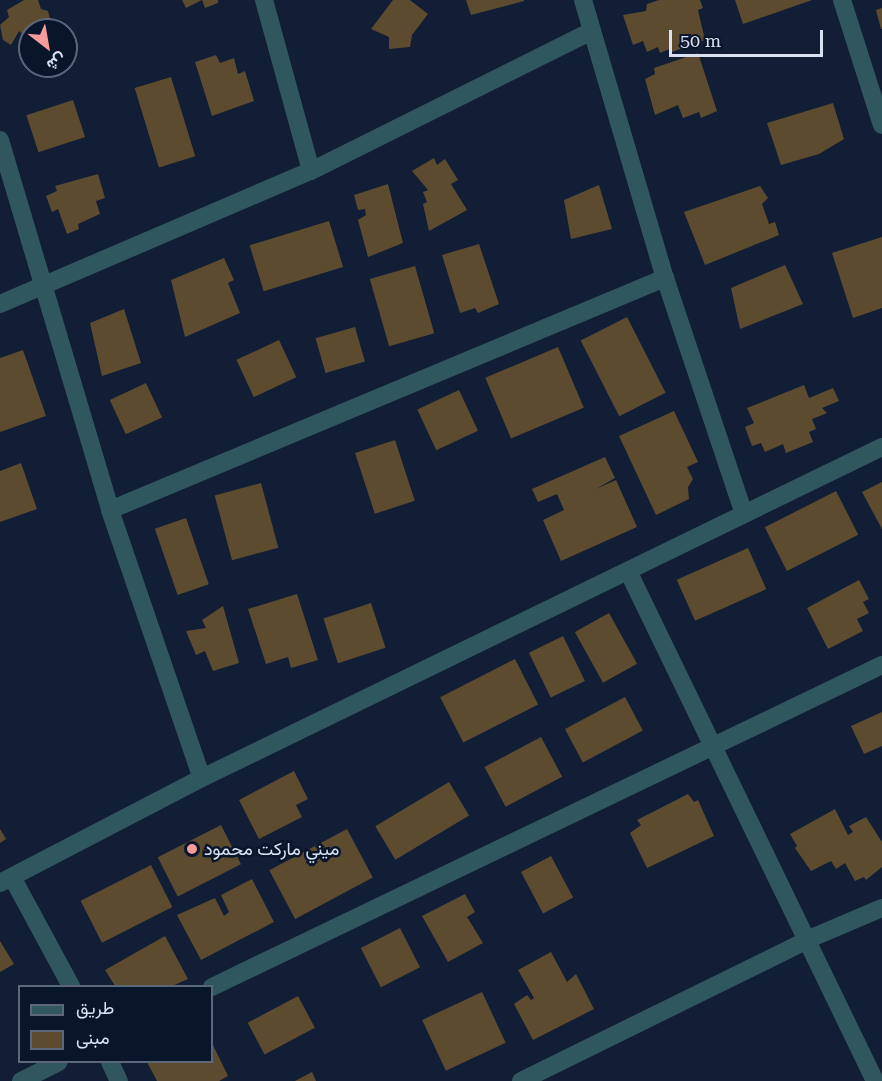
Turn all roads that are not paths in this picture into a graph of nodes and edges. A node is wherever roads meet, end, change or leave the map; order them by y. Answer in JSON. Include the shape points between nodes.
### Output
{"nodes":[{"id":1,"x":264,"y":0,"type":"edge"},
{"id":2,"x":583,"y":0,"type":"edge"},
{"id":3,"x":842,"y":0,"type":"edge"},
{"id":4,"x":592,"y":31,"type":"junction"},
{"id":5,"x":882,"y":125,"type":"edge"},
{"id":6,"x":0,"y":140,"type":"edge"},
{"id":7,"x":311,"y":171,"type":"junction"},
{"id":8,"x":665,"y":278,"type":"junction"},
{"id":9,"x":46,"y":288,"type":"junction"},
{"id":10,"x":0,"y":304,"type":"edge"},
{"id":11,"x":882,"y":447,"type":"edge"},
{"id":12,"x":110,"y":510,"type":"junction"},
{"id":13,"x":744,"y":514,"type":"junction"},
{"id":14,"x":629,"y":573,"type":"junction"},
{"id":15,"x":882,"y":665,"type":"edge"},
{"id":16,"x":713,"y":743,"type":"junction"},
{"id":17,"x":202,"y":778,"type":"junction"},
{"id":18,"x":6,"y":880,"type":"edge"},
{"id":19,"x":882,"y":908,"type":"edge"},
{"id":20,"x":809,"y":939,"type":"junction"},
{"id":21,"x":70,"y":985,"type":"edge"},
{"id":22,"x":213,"y":987,"type":"edge"},
{"id":23,"x":57,"y":1063,"type":"edge"},
{"id":24,"x":110,"y":1063,"type":"edge"},
{"id":25,"x":21,"y":1081,"type":"edge"},
{"id":26,"x":119,"y":1081,"type":"edge"},
{"id":27,"x":521,"y":1081,"type":"edge"},
{"id":28,"x":876,"y":1081,"type":"edge"}],
"edges":[{"from":1,"to":7,"type":"street"},
{"from":2,"to":4,"type":"street"},
{"from":3,"to":5,"type":"street"},
{"from":4,"to":7,"type":"street"},
{"from":4,"to":8,"type":"street"},
{"from":6,"to":9,"type":"street"},
{"from":7,"to":9,"type":"street"},
{"from":8,"to":12,"type":"street"},
{"from":8,"to":13,"type":"street"},
{"from":9,"to":10,"type":"street"},
{"from":9,"to":12,"type":"street"},
{"from":11,"to":13,"type":"street"},
{"from":12,"to":17,"type":"street"},
{"from":13,"to":14,"type":"street"},
{"from":14,"to":16,"type":"street"},
{"from":14,"to":17,"type":"street"},
{"from":15,"to":16,"type":"street"},
{"from":16,"to":20,"type":"street"},
{"from":16,"to":22,"type":"street"},
{"from":17,"to":18,"type":"street"},
{"from":18,"to":21,"type":"street"},
{"from":19,"to":20,"type":"street"},
{"from":20,"to":27,"type":"street"},
{"from":20,"to":28,"type":"street"},
{"from":23,"to":25,"type":"street"},
{"from":24,"to":26,"type":"street"}]}
